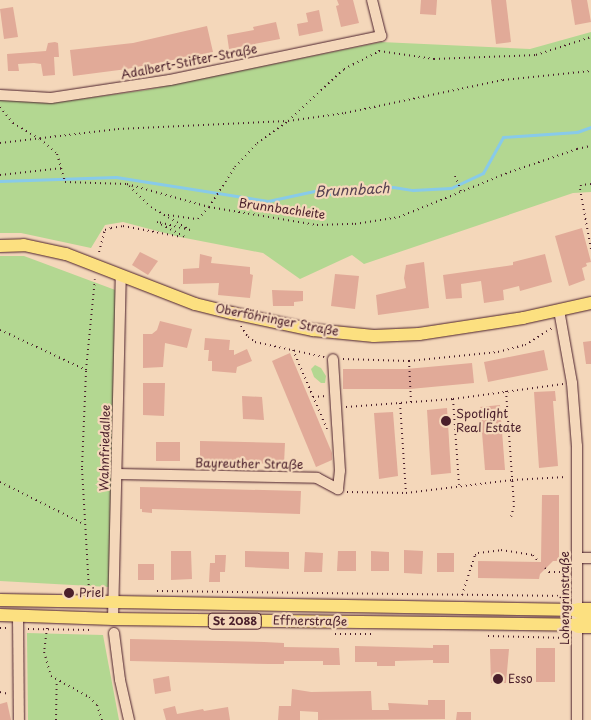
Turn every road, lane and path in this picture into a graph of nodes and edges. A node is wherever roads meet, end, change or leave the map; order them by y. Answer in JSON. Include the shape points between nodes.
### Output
{"nodes":[{"id":1,"x":372,"y":0,"type":"edge"},
{"id":2,"x":381,"y":36,"type":"junction"},
{"id":3,"x":591,"y":37,"type":"edge"},
{"id":4,"x":379,"y":52,"type":"junction"},
{"id":5,"x":591,"y":71,"type":"edge"},
{"id":6,"x":0,"y":95,"type":"edge"},
{"id":7,"x":0,"y":107,"type":"edge"},
{"id":8,"x":288,"y":121,"type":"junction"},
{"id":9,"x":40,"y":139,"type":"junction"},
{"id":10,"x":0,"y":142,"type":"edge"},
{"id":11,"x":591,"y":146,"type":"edge"},
{"id":12,"x":63,"y":168,"type":"junction"},
{"id":13,"x":0,"y":174,"type":"edge"},
{"id":14,"x":455,"y":176,"type":"dead end"},
{"id":15,"x":127,"y":184,"type":"junction"},
{"id":16,"x":591,"y":184,"type":"edge"},
{"id":17,"x":461,"y":191,"type":"junction"},
{"id":18,"x":210,"y":207,"type":"junction"},
{"id":19,"x":168,"y":215,"type":"junction"},
{"id":20,"x":0,"y":246,"type":"edge"},
{"id":21,"x":591,"y":250,"type":"edge"},
{"id":22,"x":99,"y":252,"type":"dead end"},
{"id":23,"x":120,"y":276,"type":"junction"},
{"id":24,"x":95,"y":279,"type":"dead end"},
{"id":25,"x":591,"y":303,"type":"edge"},
{"id":26,"x":237,"y":314,"type":"junction"},
{"id":27,"x":560,"y":315,"type":"junction"},
{"id":28,"x":0,"y":330,"type":"edge"},
{"id":29,"x":293,"y":350,"type":"junction"},
{"id":30,"x":333,"y":359,"type":"junction"},
{"id":31,"x":409,"y":360,"type":"junction"},
{"id":32,"x":86,"y":370,"type":"junction"},
{"id":33,"x":572,"y":383,"type":"junction"},
{"id":34,"x":506,"y":392,"type":"junction"},
{"id":35,"x":336,"y":395,"type":"junction"},
{"id":36,"x":313,"y":397,"type":"junction"},
{"id":37,"x":452,"y":399,"type":"junction"},
{"id":38,"x":411,"y":402,"type":"junction"},
{"id":39,"x":400,"y":403,"type":"junction"},
{"id":40,"x":336,"y":408,"type":"junction"},
{"id":41,"x":329,"y":434,"type":"dead end"},
{"id":42,"x":117,"y":474,"type":"junction"},
{"id":43,"x":579,"y":476,"type":"junction"},
{"id":44,"x":512,"y":480,"type":"junction"},
{"id":45,"x":0,"y":482,"type":"edge"},
{"id":46,"x":459,"y":485,"type":"junction"},
{"id":47,"x":338,"y":489,"type":"junction"},
{"id":48,"x":406,"y":493,"type":"junction"},
{"id":49,"x":511,"y":517,"type":"dead end"},
{"id":50,"x":84,"y":524,"type":"junction"},
{"id":51,"x":578,"y":558,"type":"junction"},
{"id":52,"x":591,"y":558,"type":"edge"},
{"id":53,"x":539,"y":562,"type":"dead end"},
{"id":54,"x":545,"y":568,"type":"dead end"},
{"id":55,"x":578,"y":572,"type":"junction"},
{"id":56,"x":89,"y":590,"type":"dead end"},
{"id":57,"x":154,"y":590,"type":"dead end"},
{"id":58,"x":462,"y":595,"type":"junction"},
{"id":59,"x":0,"y":600,"type":"edge"},
{"id":60,"x":112,"y":602,"type":"junction"},
{"id":61,"x":582,"y":606,"type":"edge"},
{"id":62,"x":0,"y":615,"type":"edge"},
{"id":63,"x":18,"y":615,"type":"junction"},
{"id":64,"x":45,"y":616,"type":"junction"},
{"id":65,"x":112,"y":619,"type":"junction"},
{"id":66,"x":585,"y":625,"type":"edge"},
{"id":67,"x":0,"y":628,"type":"edge"},
{"id":68,"x":18,"y":628,"type":"junction"},
{"id":69,"x":47,"y":629,"type":"junction"},
{"id":70,"x":95,"y":630,"type":"dead end"},
{"id":71,"x":114,"y":633,"type":"dead end"},
{"id":72,"x":57,"y":681,"type":"junction"},
{"id":73,"x":19,"y":720,"type":"edge"},
{"id":74,"x":56,"y":720,"type":"edge"},
{"id":75,"x":102,"y":720,"type":"edge"},
{"id":76,"x":129,"y":720,"type":"edge"},
{"id":77,"x":577,"y":720,"type":"edge"}],
"edges":[{"from":1,"to":2,"type":"street"},
{"from":2,"to":4,"type":"path"},
{"from":2,"to":6,"type":"street","name":"Adalbert-Stifter-Straße","via":[[170,80],[51,98]]},
{"from":3,"to":4,"type":"path","via":[[536,56],[434,59]]},
{"from":4,"to":8,"type":"path","via":[[344,69]]},
{"from":5,"to":8,"type":"path","via":[[503,80],[345,113]]},
{"from":7,"to":9,"type":"path","name":"Brunnbachleite","via":[[13,123]]},
{"from":8,"to":9,"type":"path","via":[[118,129]]},
{"from":8,"to":18,"type":"path","via":[[257,143],[235,167]]},
{"from":9,"to":10,"type":"path"},
{"from":9,"to":12,"type":"path","name":"Brunnbachleite","via":[[58,154]]},
{"from":11,"to":17,"type":"path","name":"Brunnbachleite"},
{"from":12,"to":13,"type":"path"},
{"from":12,"to":15,"type":"path","name":"Brunnbachleite","via":[[64,182]]},
{"from":14,"to":17,"type":"path"},
{"from":15,"to":18,"type":"path","name":"Brunnbachleite"},
{"from":15,"to":19,"type":"path","via":[[151,207]]},
{"from":16,"to":21,"type":"path","via":[[582,185],[580,189]]},
{"from":17,"to":18,"type":"path","name":"Brunnbachleite","via":[[399,217],[355,224],[298,222]]},
{"from":18,"to":19,"type":"path","via":[[198,219]]},
{"from":19,"to":22,"type":"path","via":[[190,230],[157,222],[184,237],[124,226],[111,228],[105,230]]},
{"from":20,"to":23,"type":"main road","name":"Oberföhringer Straße","via":[[24,245],[66,254]]},
{"from":23,"to":26,"type":"main road","name":"Oberföhringer Straße","via":[[195,304]]},
{"from":23,"to":42,"type":"street","name":"Wahnfriedallee"},
{"from":24,"to":32,"type":"path"},
{"from":25,"to":27,"type":"main road","name":"Oberföhringer Straße"},
{"from":26,"to":27,"type":"main road","name":"Oberföhringer Straße","via":[[313,330],[374,336],[419,334]]},
{"from":26,"to":29,"type":"path","via":[[243,330],[255,342]]},
{"from":27,"to":31,"type":"path","via":[[541,337],[525,345],[477,355]]},
{"from":27,"to":33,"type":"street","name":"Lohengrinstraße"},
{"from":28,"to":32,"type":"path"},
{"from":29,"to":30,"type":"path"},
{"from":29,"to":36,"type":"path"},
{"from":30,"to":31,"type":"path"},
{"from":30,"to":35,"type":"street"},
{"from":31,"to":38,"type":"path"},
{"from":32,"to":50,"type":"path","via":[[82,467]]},
{"from":33,"to":34,"type":"path"},
{"from":33,"to":43,"type":"street","name":"Lohengrinstraße"},
{"from":34,"to":37,"type":"path"},
{"from":34,"to":44,"type":"path"},
{"from":35,"to":36,"type":"path"},
{"from":35,"to":40,"type":"street"},
{"from":36,"to":41,"type":"path"},
{"from":37,"to":38,"type":"path"},
{"from":37,"to":46,"type":"path"},
{"from":38,"to":39,"type":"path"},
{"from":39,"to":40,"type":"path"},
{"from":39,"to":48,"type":"path"},
{"from":40,"to":47,"type":"street"},
{"from":42,"to":47,"type":"street","name":"Bayreuther Straße","via":[[317,478]]},
{"from":42,"to":60,"type":"street","name":"Wahnfriedallee"},
{"from":43,"to":44,"type":"path"},
{"from":43,"to":51,"type":"street","name":"Lohengrinstraße"},
{"from":44,"to":46,"type":"path"},
{"from":44,"to":49,"type":"path","via":[[514,506]]},
{"from":45,"to":50,"type":"path"},
{"from":46,"to":48,"type":"path"},
{"from":47,"to":48,"type":"path","via":[[353,494]]},
{"from":50,"to":56,"type":"path"},
{"from":51,"to":52,"type":"street"},
{"from":51,"to":55,"type":"street","name":"Lohengrinstraße"},
{"from":53,"to":58,"type":"path","via":[[533,555],[501,550],[478,552]]},
{"from":54,"to":55,"type":"path","via":[[549,572]]},
{"from":55,"to":61,"type":"street","name":"Lohengrinstraße"},
{"from":57,"to":58,"type":"path"},
{"from":58,"to":61,"type":"path"},
{"from":59,"to":60,"type":"main road","name":"Effnerstraße"},
{"from":60,"to":61,"type":"main road","name":"Effnerstraße"},
{"from":60,"to":65,"type":"street","name":"Wahnfriedallee"},
{"from":61,"to":66,"type":"street","name":"Lohengrinstraße"},
{"from":62,"to":63,"type":"main road","name":"Effnerstraße","number":"St 2088"},
{"from":63,"to":64,"type":"main road","name":"Effnerstraße","number":"St 2088"},
{"from":63,"to":68,"type":"street"},
{"from":64,"to":65,"type":"main road","name":"Effnerstraße","number":"St 2088"},
{"from":64,"to":69,"type":"path"},
{"from":65,"to":66,"type":"main road","name":"Effnerstraße","number":"St 2088"},
{"from":66,"to":77,"type":"street","name":"Lohengrinstraße"},
{"from":67,"to":68,"type":"path"},
{"from":68,"to":69,"type":"path"},
{"from":68,"to":73,"type":"street"},
{"from":69,"to":70,"type":"path"},
{"from":69,"to":72,"type":"path","via":[[44,652],[51,676]]},
{"from":71,"to":76,"type":"street"},
{"from":72,"to":74,"type":"path"},
{"from":72,"to":75,"type":"path","via":[[74,687],[89,698]]}]}
